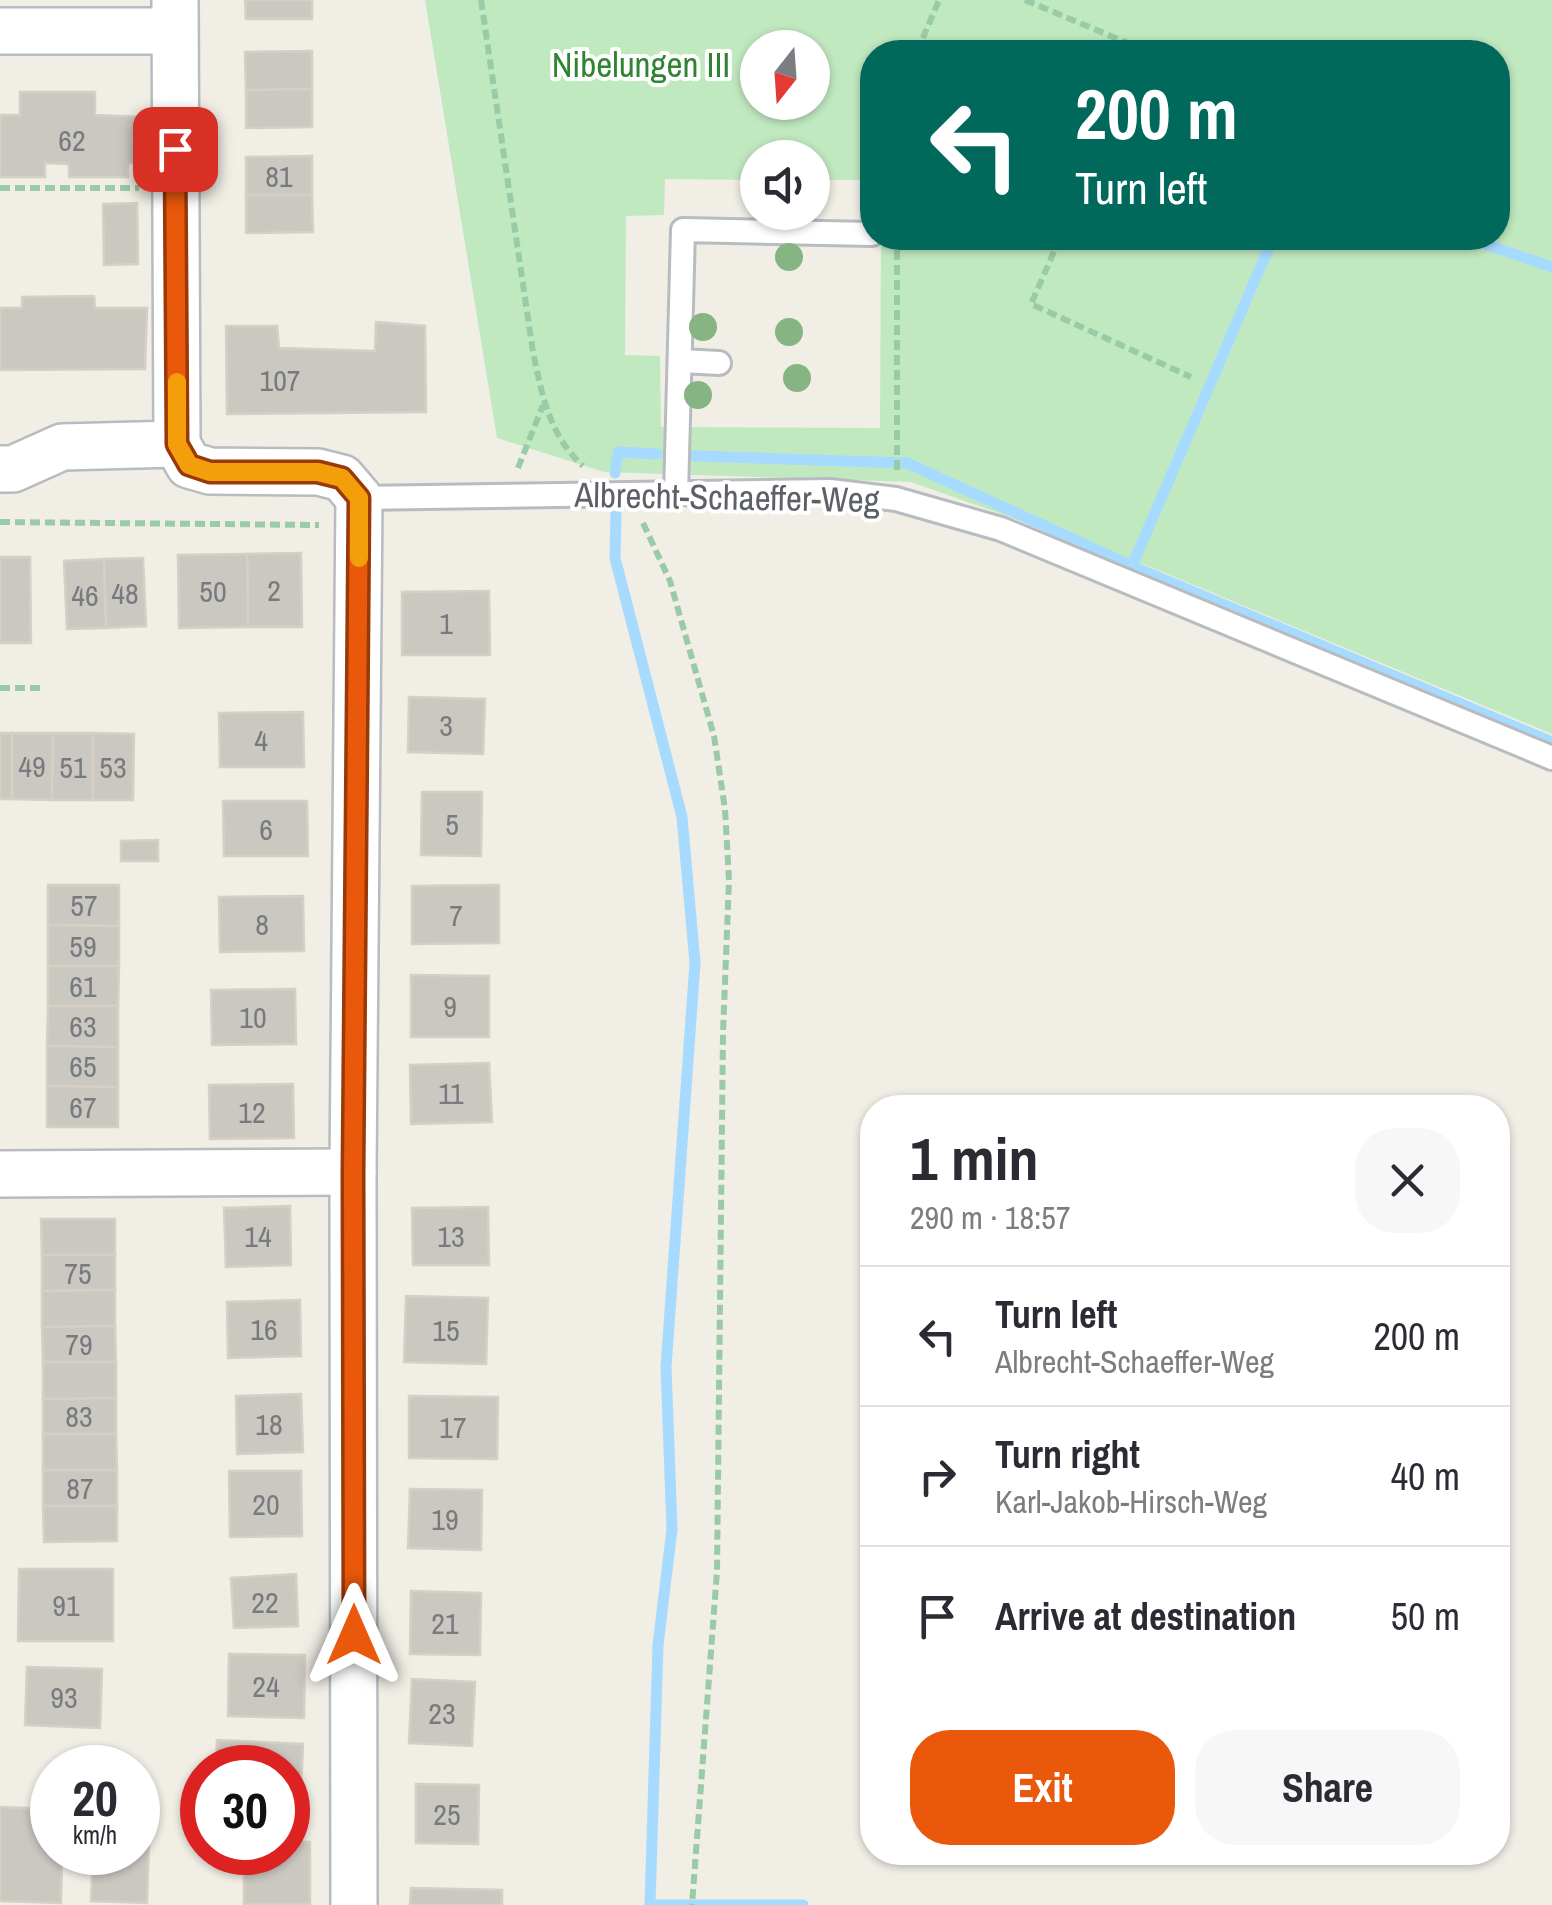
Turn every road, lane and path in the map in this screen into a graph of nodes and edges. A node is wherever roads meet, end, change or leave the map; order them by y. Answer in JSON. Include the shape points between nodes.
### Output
{"nodes":[{"id":1,"x":481,"y":0,"type":"edge"},
{"id":2,"x":939,"y":0,"type":"edge"},
{"id":3,"x":1025,"y":0,"type":"edge"},
{"id":4,"x":175,"y":16,"type":"edge"},
{"id":5,"x":0,"y":31,"type":"edge"},
{"id":6,"x":922,"y":40,"type":"edge"},
{"id":7,"x":1118,"y":40,"type":"edge"},
{"id":8,"x":0,"y":188,"type":"edge"},
{"id":9,"x":176,"y":188,"type":"junction"},
{"id":10,"x":860,"y":234,"type":"edge"},
{"id":11,"x":897,"y":250,"type":"edge"},
{"id":12,"x":1055,"y":250,"type":"edge"},
{"id":13,"x":681,"y":360,"type":"junction"},
{"id":14,"x":719,"y":363,"type":"dead end"},
{"id":15,"x":1191,"y":377,"type":"dead end"},
{"id":16,"x":544,"y":404,"type":"junction"},
{"id":17,"x":177,"y":444,"type":"junction"},
{"id":18,"x":898,"y":446,"type":"dead end"},
{"id":19,"x":0,"y":469,"type":"edge"},
{"id":20,"x":629,"y":494,"type":"junction"},
{"id":21,"x":676,"y":494,"type":"junction"},
{"id":22,"x":598,"y":495,"type":"junction"},
{"id":23,"x":504,"y":496,"type":"junction"},
{"id":24,"x":359,"y":511,"type":"junction"},
{"id":25,"x":0,"y":522,"type":"edge"},
{"id":26,"x":0,"y":688,"type":"edge"},
{"id":27,"x":44,"y":688,"type":"dead end"},
{"id":28,"x":1552,"y":758,"type":"edge"},
{"id":29,"x":353,"y":1172,"type":"junction"},
{"id":30,"x":0,"y":1174,"type":"edge"},
{"id":31,"x":354,"y":1905,"type":"edge"},
{"id":32,"x":692,"y":1905,"type":"edge"}],
"edges":[{"from":1,"to":16,"type":"path"},
{"from":2,"to":6,"type":"path"},
{"from":3,"to":7,"type":"path"},
{"from":4,"to":5,"type":"street"},
{"from":4,"to":9,"type":"street"},
{"from":8,"to":9,"type":"path"},
{"from":9,"to":17,"type":"street"},
{"from":10,"to":13,"type":"lane","via":[[683,230]]},
{"from":11,"to":18,"type":"path"},
{"from":12,"to":15,"type":"path","via":[[1031,304]]},
{"from":13,"to":14,"type":"lane"},
{"from":13,"to":21,"type":"lane"},
{"from":16,"to":22,"type":"path","via":[[563,448],[588,471]]},
{"from":16,"to":23,"type":"path"},
{"from":17,"to":19,"type":"street","via":[[62,447]]},
{"from":17,"to":24,"type":"street","via":[[189,465],[210,472],[342,478]]},
{"from":20,"to":21,"type":"lane","name":"Albrecht-Schaeffer-Weg"},
{"from":20,"to":22,"type":"lane","name":"Albrecht-Schaeffer-Weg"},
{"from":20,"to":32,"type":"path","via":[[670,581],[714,736],[729,880],[717,1571]]},
{"from":21,"to":28,"type":"lane","name":"Albrecht-Schaeffer-Weg","via":[[830,491],[896,499],[1000,529]]},
{"from":22,"to":23,"type":"lane","name":"Albrecht-Schaeffer-Weg"},
{"from":23,"to":24,"type":"lane","name":"Albrecht-Schaeffer-Weg"},
{"from":24,"to":25,"type":"path"},
{"from":24,"to":29,"type":"street"},
{"from":26,"to":27,"type":"path"},
{"from":29,"to":30,"type":"street"},
{"from":29,"to":31,"type":"street"}]}
